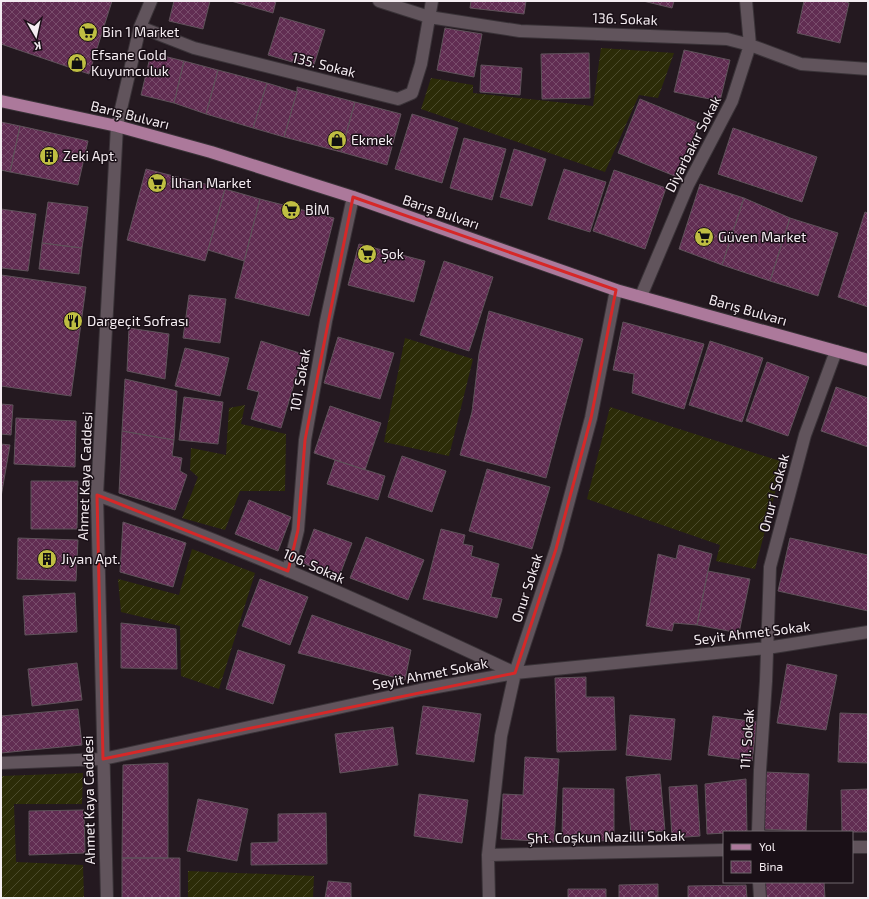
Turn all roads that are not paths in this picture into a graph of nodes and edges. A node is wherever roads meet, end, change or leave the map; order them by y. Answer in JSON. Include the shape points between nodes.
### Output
{"nodes":[{"id":1,"x":151,"y":1,"type":"edge"},
{"id":2,"x":379,"y":1,"type":"edge"},
{"id":3,"x":432,"y":1,"type":"edge"},
{"id":4,"x":746,"y":1,"type":"edge"},
{"id":5,"x":429,"y":17,"type":"junction"},
{"id":6,"x":140,"y":27,"type":"junction"},
{"id":7,"x":750,"y":45,"type":"junction"},
{"id":8,"x":868,"y":69,"type":"edge"},
{"id":9,"x":1,"y":101,"type":"edge"},
{"id":10,"x":117,"y":126,"type":"junction"},
{"id":11,"x":353,"y":197,"type":"junction"},
{"id":12,"x":616,"y":290,"type":"junction"},
{"id":13,"x":642,"y":296,"type":"junction"},
{"id":14,"x":836,"y":351,"type":"junction"},
{"id":15,"x":868,"y":360,"type":"edge"},
{"id":16,"x":97,"y":495,"type":"junction"},
{"id":17,"x":288,"y":571,"type":"junction"},
{"id":18,"x":868,"y":632,"type":"edge"},
{"id":19,"x":767,"y":648,"type":"junction"},
{"id":20,"x":515,"y":673,"type":"junction"},
{"id":21,"x":103,"y":759,"type":"junction"},
{"id":22,"x":1,"y":763,"type":"edge"},
{"id":23,"x":758,"y":831,"type":"edge"},
{"id":24,"x":853,"y":847,"type":"edge"},
{"id":25,"x":868,"y":847,"type":"edge"},
{"id":26,"x":723,"y":850,"type":"edge"},
{"id":27,"x":488,"y":855,"type":"junction"},
{"id":28,"x":759,"y":883,"type":"edge"},
{"id":29,"x":106,"y":898,"type":"edge"},
{"id":30,"x":488,"y":898,"type":"edge"},
{"id":31,"x":760,"y":898,"type":"edge"}],
"edges":[{"from":1,"to":6,"type":"street","name":"Ahmet Kaya Caddesi"},
{"from":2,"to":5,"type":"street","name":"136. Sokak"},
{"from":3,"to":5,"type":"street","name":"135. Sokak"},
{"from":4,"to":7,"type":"street","name":"Diyarbakır Sokak"},
{"from":5,"to":6,"type":"street","name":"135. Sokak","via":[[421,64],[412,93],[398,99],[194,48]]},
{"from":5,"to":7,"type":"street","name":"136. Sokak","via":[[520,31],[727,39]]},
{"from":6,"to":10,"type":"street","name":"Ahmet Kaya Caddesi"},
{"from":7,"to":8,"type":"street","name":"136. Sokak","via":[[801,64]]},
{"from":7,"to":13,"type":"street","name":"Diyarbakır Sokak","via":[[732,101],[688,184]]},
{"from":9,"to":10,"type":"main road","name":"Barış Bulvarı"},
{"from":10,"to":11,"type":"main road","name":"Barış Bulvarı","via":[[211,152]]},
{"from":10,"to":16,"type":"street","name":"Ahmet Kaya Caddesi"},
{"from":11,"to":12,"type":"main road","name":"Barış Bulvarı"},
{"from":11,"to":17,"type":"street","name":"101. Sokak","via":[[326,321],[306,433],[298,530]]},
{"from":12,"to":13,"type":"main road","name":"Barış Bulvarı"},
{"from":12,"to":20,"type":"street","name":"Onur Sokak","via":[[591,418],[556,549]]},
{"from":13,"to":14,"type":"main road","name":"Barış Bulvarı"},
{"from":14,"to":15,"type":"main road","name":"Barış Bulvarı"},
{"from":14,"to":19,"type":"street","name":"Onur 1 Sokak","via":[[806,435],[770,567]]},
{"from":16,"to":17,"type":"street","name":"106. Sokak"},
{"from":16,"to":21,"type":"street","name":"Ahmet Kaya Caddesi"},
{"from":17,"to":20,"type":"street","name":"106. Sokak"},
{"from":18,"to":19,"type":"street","name":"Seyit Ahmet Sokak"},
{"from":19,"to":20,"type":"street","name":"Seyit Ahmet Sokak"},
{"from":19,"to":23,"type":"street","name":"111. Sokak"},
{"from":20,"to":21,"type":"street","name":"Seyit Ahmet Sokak","via":[[420,690]]},
{"from":20,"to":27,"type":"street","name":"Onur Sokak","via":[[501,736]]},
{"from":21,"to":22,"type":"street","name":"Seyit Ahmet Sokak"},
{"from":21,"to":29,"type":"street","name":"Ahmet Kaya Caddesi"},
{"from":24,"to":25,"type":"street"},
{"from":26,"to":27,"type":"street","name":"Şht. Coşkun Nazilli Sokak"},
{"from":27,"to":30,"type":"street","name":"Onur Sokak"},
{"from":28,"to":31,"type":"street"}]}
